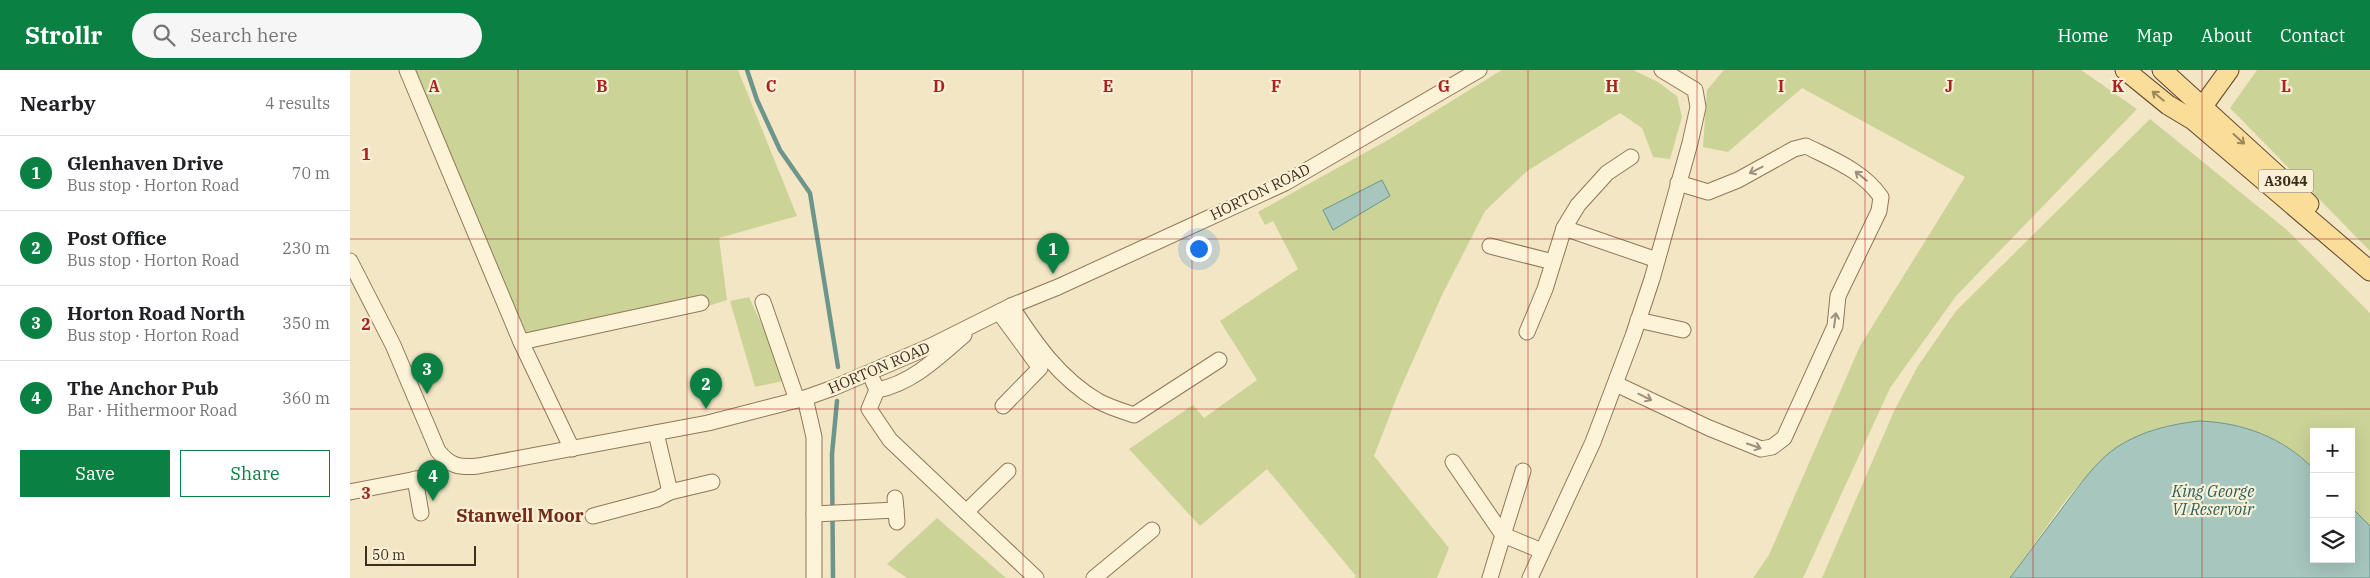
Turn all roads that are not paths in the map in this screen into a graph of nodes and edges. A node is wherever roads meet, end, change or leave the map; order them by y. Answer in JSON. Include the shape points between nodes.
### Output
{"nodes":[{"id":1,"x":407,"y":70,"type":"edge"},
{"id":2,"x":1479,"y":70,"type":"edge"},
{"id":3,"x":1662,"y":70,"type":"edge"},
{"id":4,"x":2125,"y":70,"type":"edge"},
{"id":5,"x":2162,"y":70,"type":"edge"},
{"id":6,"x":2230,"y":70,"type":"edge"},
{"id":7,"x":2198,"y":113,"type":"junction"},
{"id":8,"x":1632,"y":157,"type":"dead end"},
{"id":9,"x":1678,"y":182,"type":"junction"},
{"id":10,"x":1564,"y":228,"type":"junction"},
{"id":11,"x":1490,"y":246,"type":"dead end"},
{"id":12,"x":1657,"y":260,"type":"junction"},
{"id":13,"x":350,"y":261,"type":"edge"},
{"id":14,"x":1553,"y":262,"type":"junction"},
{"id":15,"x":2366,"y":267,"type":"edge"},
{"id":16,"x":762,"y":302,"type":"dead end"},
{"id":17,"x":702,"y":304,"type":"dead end"},
{"id":18,"x":1005,"y":309,"type":"junction"},
{"id":19,"x":1638,"y":320,"type":"junction"},
{"id":20,"x":974,"y":326,"type":"junction"},
{"id":21,"x":1683,"y":330,"type":"dead end"},
{"id":22,"x":1527,"y":332,"type":"dead end"},
{"id":23,"x":521,"y":342,"type":"junction"},
{"id":24,"x":1219,"y":360,"type":"dead end"},
{"id":25,"x":869,"y":373,"type":"junction"},
{"id":26,"x":1616,"y":384,"type":"junction"},
{"id":27,"x":877,"y":390,"type":"junction"},
{"id":28,"x":801,"y":399,"type":"junction"},
{"id":29,"x":1003,"y":406,"type":"dead end"},
{"id":30,"x":656,"y":433,"type":"junction"},
{"id":31,"x":572,"y":449,"type":"junction"},
{"id":32,"x":446,"y":462,"type":"junction"},
{"id":33,"x":1452,"y":462,"type":"dead end"},
{"id":34,"x":1008,"y":471,"type":"dead end"},
{"id":35,"x":1524,"y":472,"type":"dead end"},
{"id":36,"x":415,"y":479,"type":"junction"},
{"id":37,"x":712,"y":482,"type":"dead end"},
{"id":38,"x":350,"y":492,"type":"edge"},
{"id":39,"x":670,"y":492,"type":"junction"},
{"id":40,"x":896,"y":510,"type":"dead end"},
{"id":41,"x":966,"y":512,"type":"junction"},
{"id":42,"x":420,"y":513,"type":"dead end"},
{"id":43,"x":818,"y":514,"type":"junction"},
{"id":44,"x":593,"y":516,"type":"dead end"},
{"id":45,"x":1152,"y":530,"type":"dead end"},
{"id":46,"x":1503,"y":535,"type":"junction"},
{"id":47,"x":1542,"y":551,"type":"junction"},
{"id":48,"x":814,"y":578,"type":"edge"},
{"id":49,"x":1036,"y":578,"type":"edge"},
{"id":50,"x":1094,"y":578,"type":"edge"},
{"id":51,"x":1490,"y":578,"type":"edge"},
{"id":52,"x":1530,"y":578,"type":"edge"}],
"edges":[{"from":1,"to":23,"type":"street"},
{"from":2,"to":18,"type":"street","name":"HORTON ROAD","via":[[1285,183]]},
{"from":3,"to":9,"type":"street","via":[[1695,90],[1698,107]]},
{"from":7,"to":4,"type":"main road","number":"A3044","one_way":true,"via":[[2168,105]]},
{"from":5,"to":7,"type":"main road","number":"A3044"},
{"from":6,"to":7,"type":"main road"},
{"from":7,"to":15,"type":"main road","number":"A3044"},
{"from":8,"to":10,"type":"street","via":[[1607,173],[1578,205]]},
{"from":9,"to":12,"type":"street"},
{"from":26,"to":9,"type":"street","one_way":true,"via":[[1709,428],[1761,449],[1772,447],[1784,438],[1835,326],[1838,296],[1879,211],[1881,198],[1858,172],[1806,146],[1708,192]]},
{"from":10,"to":12,"type":"street"},
{"from":10,"to":14,"type":"street"},
{"from":11,"to":14,"type":"street"},
{"from":12,"to":19,"type":"street"},
{"from":13,"to":32,"type":"street","via":[[393,344],[438,451]]},
{"from":14,"to":22,"type":"street"},
{"from":16,"to":28,"type":"street"},
{"from":17,"to":23,"type":"street"},
{"from":18,"to":20,"type":"street","name":"HORTON ROAD"},
{"from":18,"to":24,"type":"street","via":[[1057,370],[1098,401],[1134,416]]},
{"from":18,"to":29,"type":"street","via":[[1040,368]]},
{"from":19,"to":21,"type":"street"},
{"from":19,"to":26,"type":"street"},
{"from":20,"to":25,"type":"street","name":"HORTON ROAD"},
{"from":20,"to":27,"type":"street","via":[[934,362],[892,387]]},
{"from":23,"to":31,"type":"street"},
{"from":25,"to":27,"type":"street"},
{"from":25,"to":28,"type":"street","name":"HORTON ROAD"},
{"from":26,"to":47,"type":"street"},
{"from":27,"to":41,"type":"street","via":[[869,409],[890,440]]},
{"from":28,"to":30,"type":"street","name":"HORTON ROAD"},
{"from":28,"to":43,"type":"street","via":[[814,437]]},
{"from":30,"to":31,"type":"street","name":"HORTON ROAD"},
{"from":30,"to":39,"type":"street"},
{"from":31,"to":32,"type":"street","name":"HORTON ROAD","via":[[466,467]]},
{"from":32,"to":36,"type":"street","via":[[427,477]]},
{"from":33,"to":46,"type":"street"},
{"from":34,"to":41,"type":"street"},
{"from":35,"to":46,"type":"street"},
{"from":36,"to":38,"type":"street"},
{"from":36,"to":42,"type":"street"},
{"from":37,"to":39,"type":"street"},
{"from":39,"to":44,"type":"street","via":[[657,499]]},
{"from":40,"to":43,"type":"street"},
{"from":41,"to":49,"type":"street"},
{"from":43,"to":48,"type":"street"},
{"from":45,"to":50,"type":"street"},
{"from":46,"to":47,"type":"street"},
{"from":46,"to":51,"type":"street"},
{"from":47,"to":52,"type":"street"}]}
